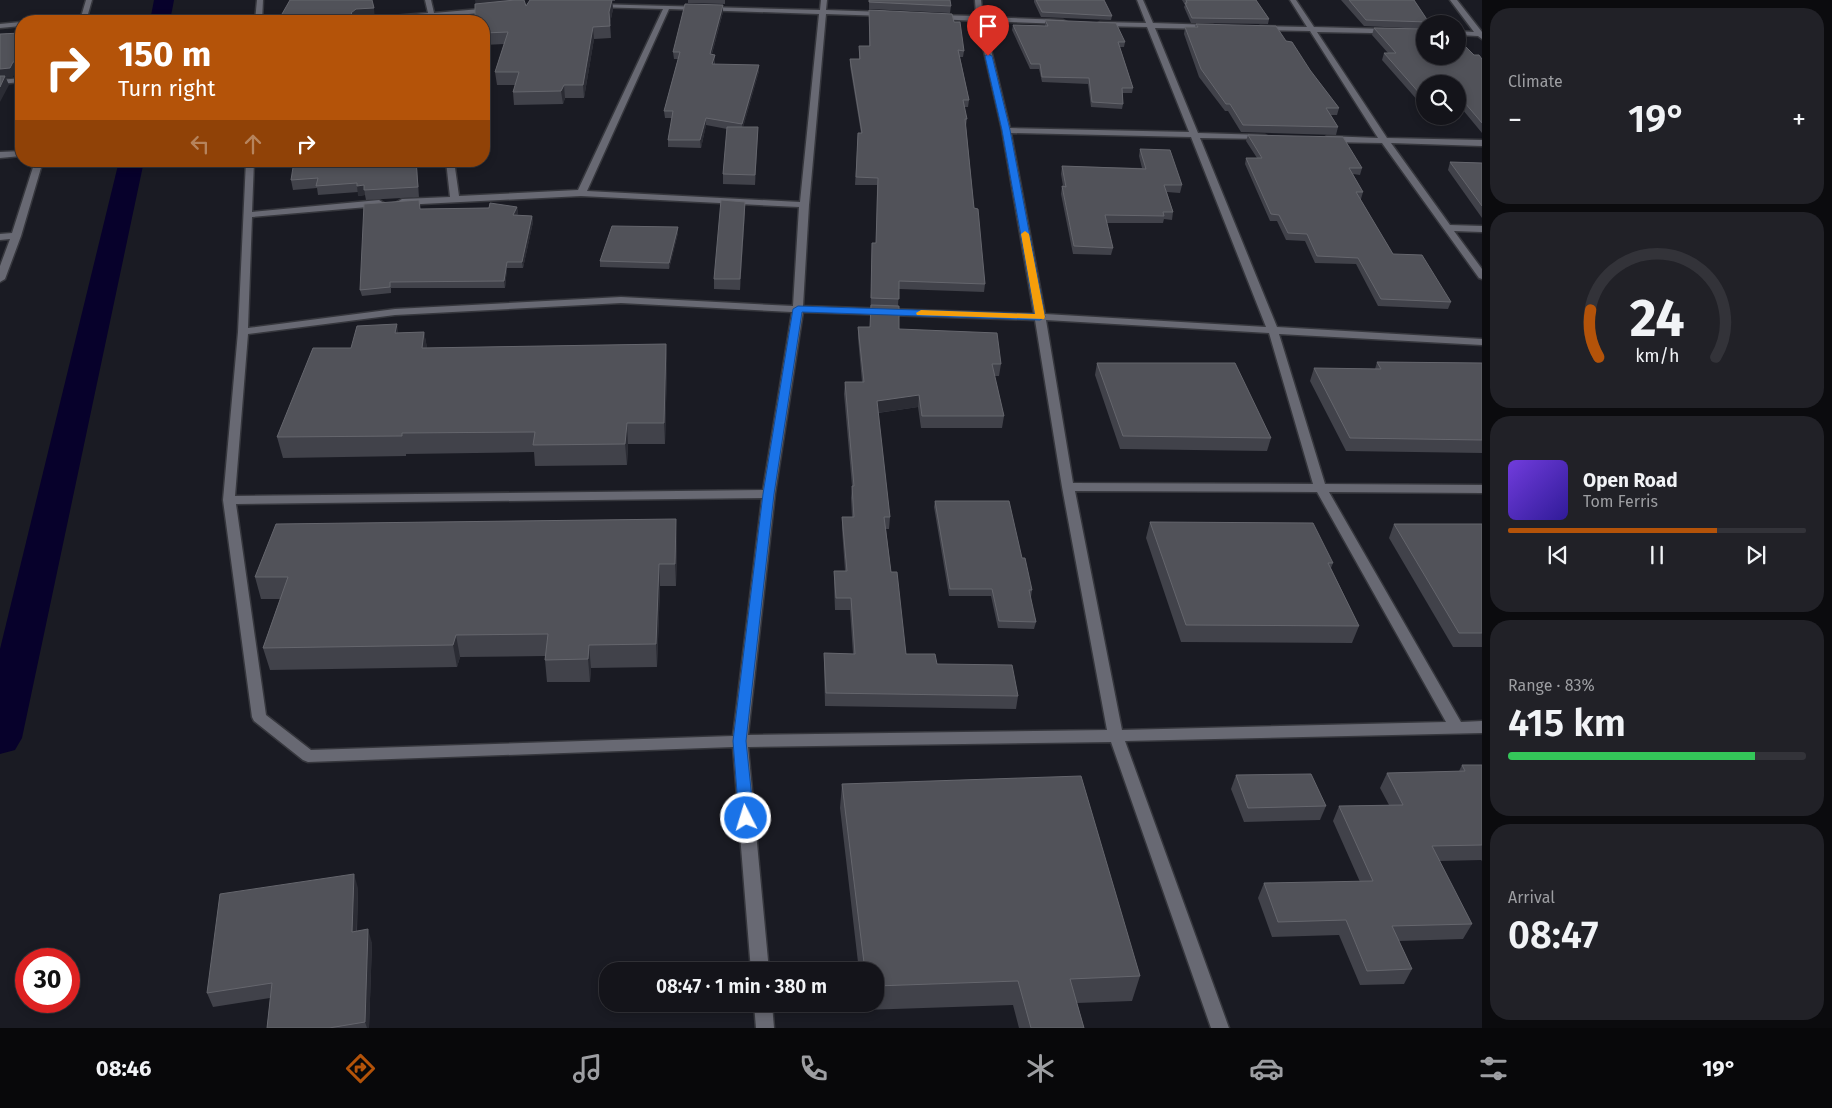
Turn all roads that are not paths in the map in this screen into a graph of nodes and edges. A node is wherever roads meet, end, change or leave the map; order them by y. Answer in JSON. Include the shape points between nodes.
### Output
{"nodes":[{"id":1,"x":89,"y":0,"type":"edge"},
{"id":2,"x":260,"y":0,"type":"edge"},
{"id":3,"x":428,"y":0,"type":"edge"},
{"id":4,"x":978,"y":0,"type":"edge"},
{"id":5,"x":1140,"y":0,"type":"edge"},
{"id":6,"x":1293,"y":0,"type":"edge"},
{"id":7,"x":1453,"y":0,"type":"edge"},
{"id":8,"x":588,"y":5,"type":"edge"},
{"id":9,"x":824,"y":6,"type":"edge"},
{"id":10,"x":667,"y":7,"type":"junction"},
{"id":11,"x":500,"y":9,"type":"edge"},
{"id":12,"x":892,"y":14,"type":"edge"},
{"id":13,"x":84,"y":15,"type":"edge"},
{"id":14,"x":259,"y":15,"type":"edge"},
{"id":15,"x":431,"y":15,"type":"edge"},
{"id":16,"x":455,"y":15,"type":"edge"},
{"id":17,"x":931,"y":16,"type":"edge"},
{"id":18,"x":980,"y":19,"type":"junction"},
{"id":19,"x":1075,"y":22,"type":"edge"},
{"id":20,"x":1094,"y":23,"type":"edge"},
{"id":21,"x":15,"y":25,"type":"edge"},
{"id":22,"x":0,"y":26,"type":"edge"},
{"id":23,"x":1151,"y":26,"type":"junction"},
{"id":24,"x":1217,"y":27,"type":"edge"},
{"id":25,"x":1255,"y":28,"type":"edge"},
{"id":26,"x":1312,"y":29,"type":"junction"},
{"id":27,"x":1416,"y":32,"type":"edge"},
{"id":28,"x":1466,"y":34,"type":"edge"},
{"id":29,"x":1481,"y":35,"type":"edge"},
{"id":30,"x":15,"y":81,"type":"edge"},
{"id":31,"x":0,"y":82,"type":"edge"},
{"id":32,"x":1006,"y":130,"type":"junction"},
{"id":33,"x":1195,"y":135,"type":"junction"},
{"id":34,"x":1274,"y":137,"type":"edge"},
{"id":35,"x":1314,"y":138,"type":"edge"},
{"id":36,"x":1384,"y":140,"type":"junction"},
{"id":37,"x":1482,"y":143,"type":"edge"},
{"id":38,"x":15,"y":154,"type":"edge"},
{"id":39,"x":0,"y":155,"type":"edge"},
{"id":40,"x":37,"y":167,"type":"edge"},
{"id":41,"x":250,"y":167,"type":"edge"},
{"id":42,"x":451,"y":167,"type":"edge"},
{"id":43,"x":581,"y":193,"type":"junction"},
{"id":44,"x":455,"y":199,"type":"junction"},
{"id":45,"x":804,"y":205,"type":"junction"},
{"id":46,"x":247,"y":215,"type":"junction"},
{"id":47,"x":1449,"y":228,"type":"junction"},
{"id":48,"x":1482,"y":229,"type":"edge"},
{"id":49,"x":16,"y":236,"type":"junction"},
{"id":50,"x":0,"y":237,"type":"edge"},
{"id":51,"x":1482,"y":276,"type":"edge"},
{"id":52,"x":0,"y":279,"type":"edge"},
{"id":53,"x":798,"y":309,"type":"junction"},
{"id":54,"x":1040,"y":317,"type":"junction"},
{"id":55,"x":1272,"y":330,"type":"junction"},
{"id":56,"x":243,"y":332,"type":"junction"},
{"id":57,"x":1482,"y":342,"type":"edge"},
{"id":58,"x":1068,"y":487,"type":"junction"},
{"id":59,"x":1320,"y":487,"type":"junction"},
{"id":60,"x":1482,"y":488,"type":"edge"},
{"id":61,"x":769,"y":494,"type":"junction"},
{"id":62,"x":229,"y":500,"type":"junction"},
{"id":63,"x":1482,"y":727,"type":"edge"},
{"id":64,"x":1456,"y":728,"type":"junction"},
{"id":65,"x":1116,"y":736,"type":"junction"},
{"id":66,"x":740,"y":741,"type":"junction"},
{"id":67,"x":759,"y":962,"type":"edge"},
{"id":68,"x":764,"y":1012,"type":"edge"},
{"id":69,"x":765,"y":1028,"type":"edge"},
{"id":70,"x":1220,"y":1028,"type":"edge"}],
"edges":[{"from":1,"to":13,"type":"street"},
{"from":2,"to":14,"type":"street"},
{"from":3,"to":15,"type":"street"},
{"from":4,"to":18,"type":"street"},
{"from":5,"to":23,"type":"street"},
{"from":6,"to":26,"type":"street"},
{"from":7,"to":29,"type":"street"},
{"from":8,"to":10,"type":"street"},
{"from":9,"to":10,"type":"street"},
{"from":9,"to":12,"type":"street"},
{"from":9,"to":45,"type":"street"},
{"from":10,"to":43,"type":"street"},
{"from":11,"to":16,"type":"street"},
{"from":17,"to":18,"type":"street"},
{"from":18,"to":19,"type":"street"},
{"from":18,"to":32,"type":"street"},
{"from":20,"to":23,"type":"street"},
{"from":21,"to":22,"type":"street"},
{"from":23,"to":24,"type":"street"},
{"from":23,"to":33,"type":"street"},
{"from":25,"to":26,"type":"street"},
{"from":26,"to":27,"type":"street"},
{"from":26,"to":36,"type":"street"},
{"from":28,"to":29,"type":"street"},
{"from":30,"to":31,"type":"street"},
{"from":32,"to":33,"type":"street"},
{"from":32,"to":54,"type":"street"},
{"from":33,"to":34,"type":"street"},
{"from":33,"to":55,"type":"street"},
{"from":35,"to":36,"type":"street"},
{"from":36,"to":37,"type":"street"},
{"from":36,"to":47,"type":"street"},
{"from":38,"to":39,"type":"street"},
{"from":40,"to":49,"type":"street"},
{"from":41,"to":46,"type":"street"},
{"from":42,"to":44,"type":"street"},
{"from":43,"to":44,"type":"street"},
{"from":43,"to":45,"type":"street"},
{"from":44,"to":46,"type":"street"},
{"from":45,"to":53,"type":"street"},
{"from":46,"to":56,"type":"street"},
{"from":47,"to":48,"type":"street"},
{"from":47,"to":51,"type":"street"},
{"from":49,"to":50,"type":"street"},
{"from":49,"to":52,"type":"street"},
{"from":53,"to":54,"type":"street"},
{"from":53,"to":56,"type":"street","via":[[621,300],[395,312]]},
{"from":53,"to":61,"type":"street"},
{"from":54,"to":55,"type":"street"},
{"from":54,"to":58,"type":"street"},
{"from":55,"to":57,"type":"street"},
{"from":55,"to":59,"type":"street"},
{"from":56,"to":62,"type":"street"},
{"from":58,"to":59,"type":"street"},
{"from":58,"to":65,"type":"street"},
{"from":59,"to":60,"type":"street"},
{"from":59,"to":64,"type":"street"},
{"from":61,"to":62,"type":"street"},
{"from":61,"to":66,"type":"street"},
{"from":62,"to":66,"type":"street","via":[[259,717],[308,756]]},
{"from":63,"to":64,"type":"street"},
{"from":64,"to":65,"type":"street"},
{"from":65,"to":66,"type":"street"},
{"from":65,"to":70,"type":"street"},
{"from":66,"to":67,"type":"street"},
{"from":68,"to":69,"type":"street"}]}
